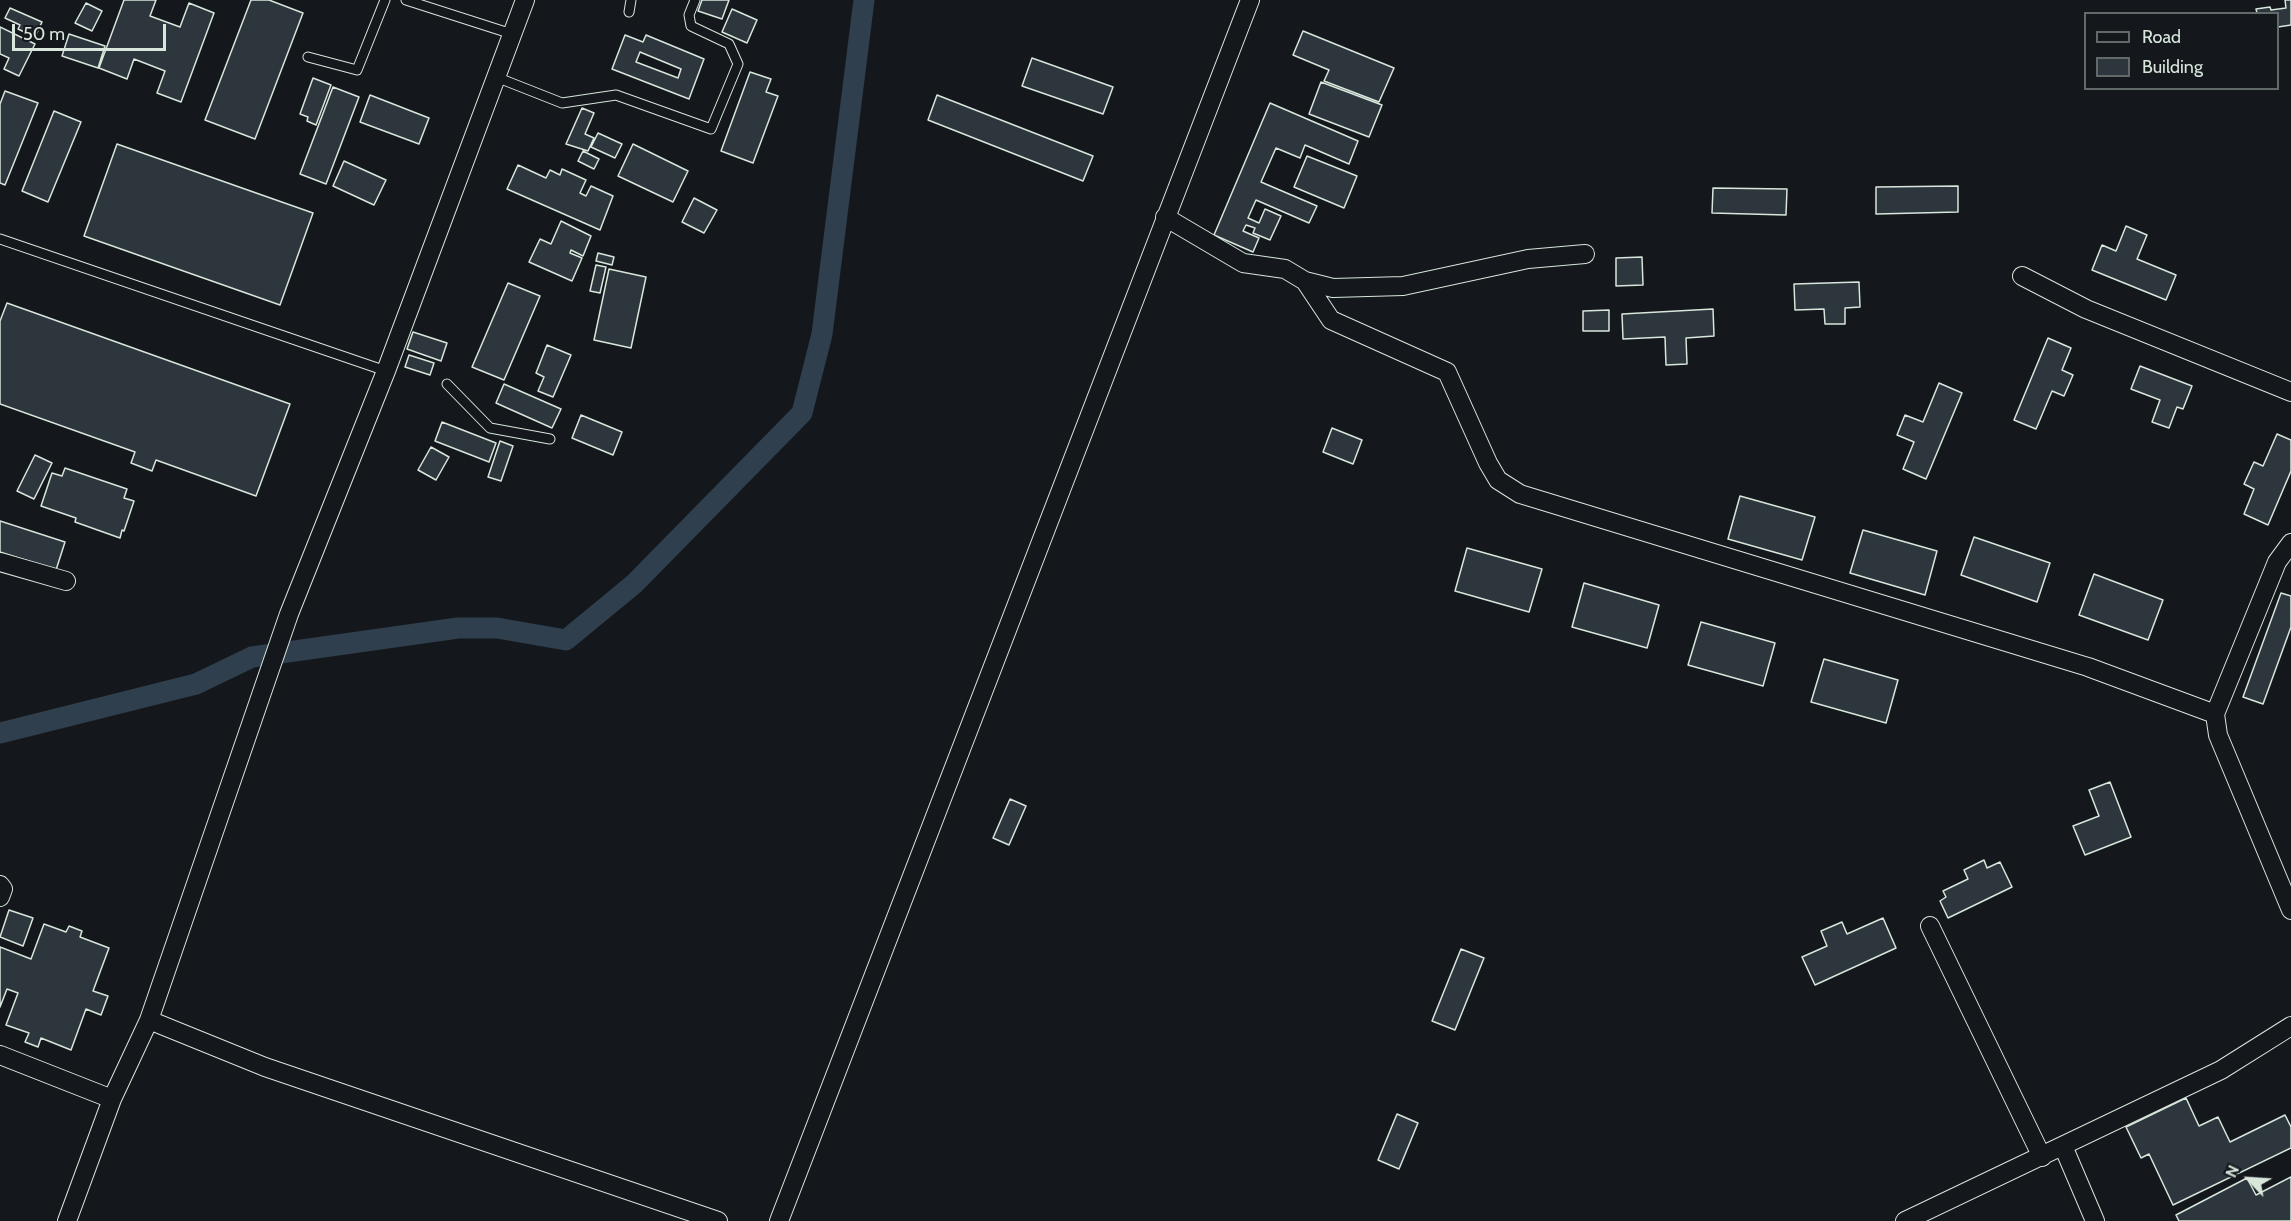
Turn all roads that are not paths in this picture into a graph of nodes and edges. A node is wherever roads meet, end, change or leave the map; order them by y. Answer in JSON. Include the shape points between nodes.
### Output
{"nodes":[{"id":1,"x":386,"y":0,"type":"edge"},
{"id":2,"x":406,"y":0,"type":"edge"},
{"id":3,"x":525,"y":0,"type":"edge"},
{"id":4,"x":631,"y":0,"type":"edge"},
{"id":5,"x":695,"y":0,"type":"edge"},
{"id":6,"x":1250,"y":0,"type":"edge"},
{"id":7,"x":629,"y":12,"type":"dead end"},
{"id":8,"x":512,"y":34,"type":"junction"},
{"id":9,"x":308,"y":57,"type":"dead end"},
{"id":10,"x":496,"y":77,"type":"junction"},
{"id":11,"x":1165,"y":217,"type":"junction"},
{"id":12,"x":0,"y":239,"type":"edge"},
{"id":13,"x":1585,"y":254,"type":"dead end"},
{"id":14,"x":2022,"y":276,"type":"dead end"},
{"id":15,"x":1305,"y":281,"type":"junction"},
{"id":16,"x":386,"y":370,"type":"junction"},
{"id":17,"x":447,"y":384,"type":"dead end"},
{"id":18,"x":2291,"y":392,"type":"edge"},
{"id":19,"x":550,"y":439,"type":"dead end"},
{"id":20,"x":2291,"y":543,"type":"edge"},
{"id":21,"x":0,"y":562,"type":"edge"},
{"id":22,"x":66,"y":581,"type":"dead end"},
{"id":23,"x":2215,"y":714,"type":"junction"},
{"id":24,"x":0,"y":885,"type":"edge"},
{"id":25,"x":0,"y":897,"type":"edge"},
{"id":26,"x":2291,"y":910,"type":"edge"},
{"id":27,"x":1930,"y":926,"type":"dead end"},
{"id":28,"x":149,"y":1020,"type":"junction"},
{"id":29,"x":2291,"y":1026,"type":"edge"},
{"id":30,"x":0,"y":1055,"type":"edge"},
{"id":31,"x":112,"y":1099,"type":"junction"},
{"id":32,"x":2063,"y":1146,"type":"junction"},
{"id":33,"x":2042,"y":1157,"type":"junction"},
{"id":34,"x":67,"y":1221,"type":"edge"},
{"id":35,"x":718,"y":1221,"type":"edge"},
{"id":36,"x":779,"y":1221,"type":"edge"},
{"id":37,"x":1905,"y":1221,"type":"edge"},
{"id":38,"x":2095,"y":1221,"type":"edge"}],
"edges":[{"from":1,"to":9,"type":"lane","via":[[357,70]]},
{"from":2,"to":8,"type":"lane"},
{"from":3,"to":8,"type":"street"},
{"from":4,"to":7,"type":"lane"},
{"from":5,"to":10,"type":"lane","via":[[689,15],[691,26],[729,44],[738,64],[711,129],[616,95],[562,103]]},
{"from":6,"to":11,"type":"street"},
{"from":8,"to":10,"type":"street"},
{"from":10,"to":16,"type":"street"},
{"from":11,"to":15,"type":"street","via":[[1243,263],[1285,269]]},
{"from":11,"to":36,"type":"street"},
{"from":12,"to":16,"type":"lane"},
{"from":13,"to":15,"type":"street","via":[[1528,259],[1403,286],[1333,288]]},
{"from":14,"to":18,"type":"street","via":[[2086,309]]},
{"from":15,"to":23,"type":"street","via":[[1331,320],[1447,372],[1498,480],[1520,494],[2088,667]]},
{"from":16,"to":28,"type":"street","via":[[289,614]]},
{"from":17,"to":19,"type":"lane","via":[[490,428]]},
{"from":20,"to":23,"type":"street","via":[[2277,562]]},
{"from":21,"to":22,"type":"street"},
{"from":23,"to":26,"type":"street","via":[[2218,735]]},
{"from":24,"to":25,"type":"street"},
{"from":27,"to":33,"type":"street"},
{"from":28,"to":31,"type":"street"},
{"from":28,"to":35,"type":"street","via":[[265,1067]]},
{"from":29,"to":32,"type":"street","via":[[2221,1070]]},
{"from":30,"to":31,"type":"street"},
{"from":31,"to":34,"type":"street"},
{"from":32,"to":33,"type":"street"},
{"from":32,"to":38,"type":"street"},
{"from":33,"to":37,"type":"street"}]}
